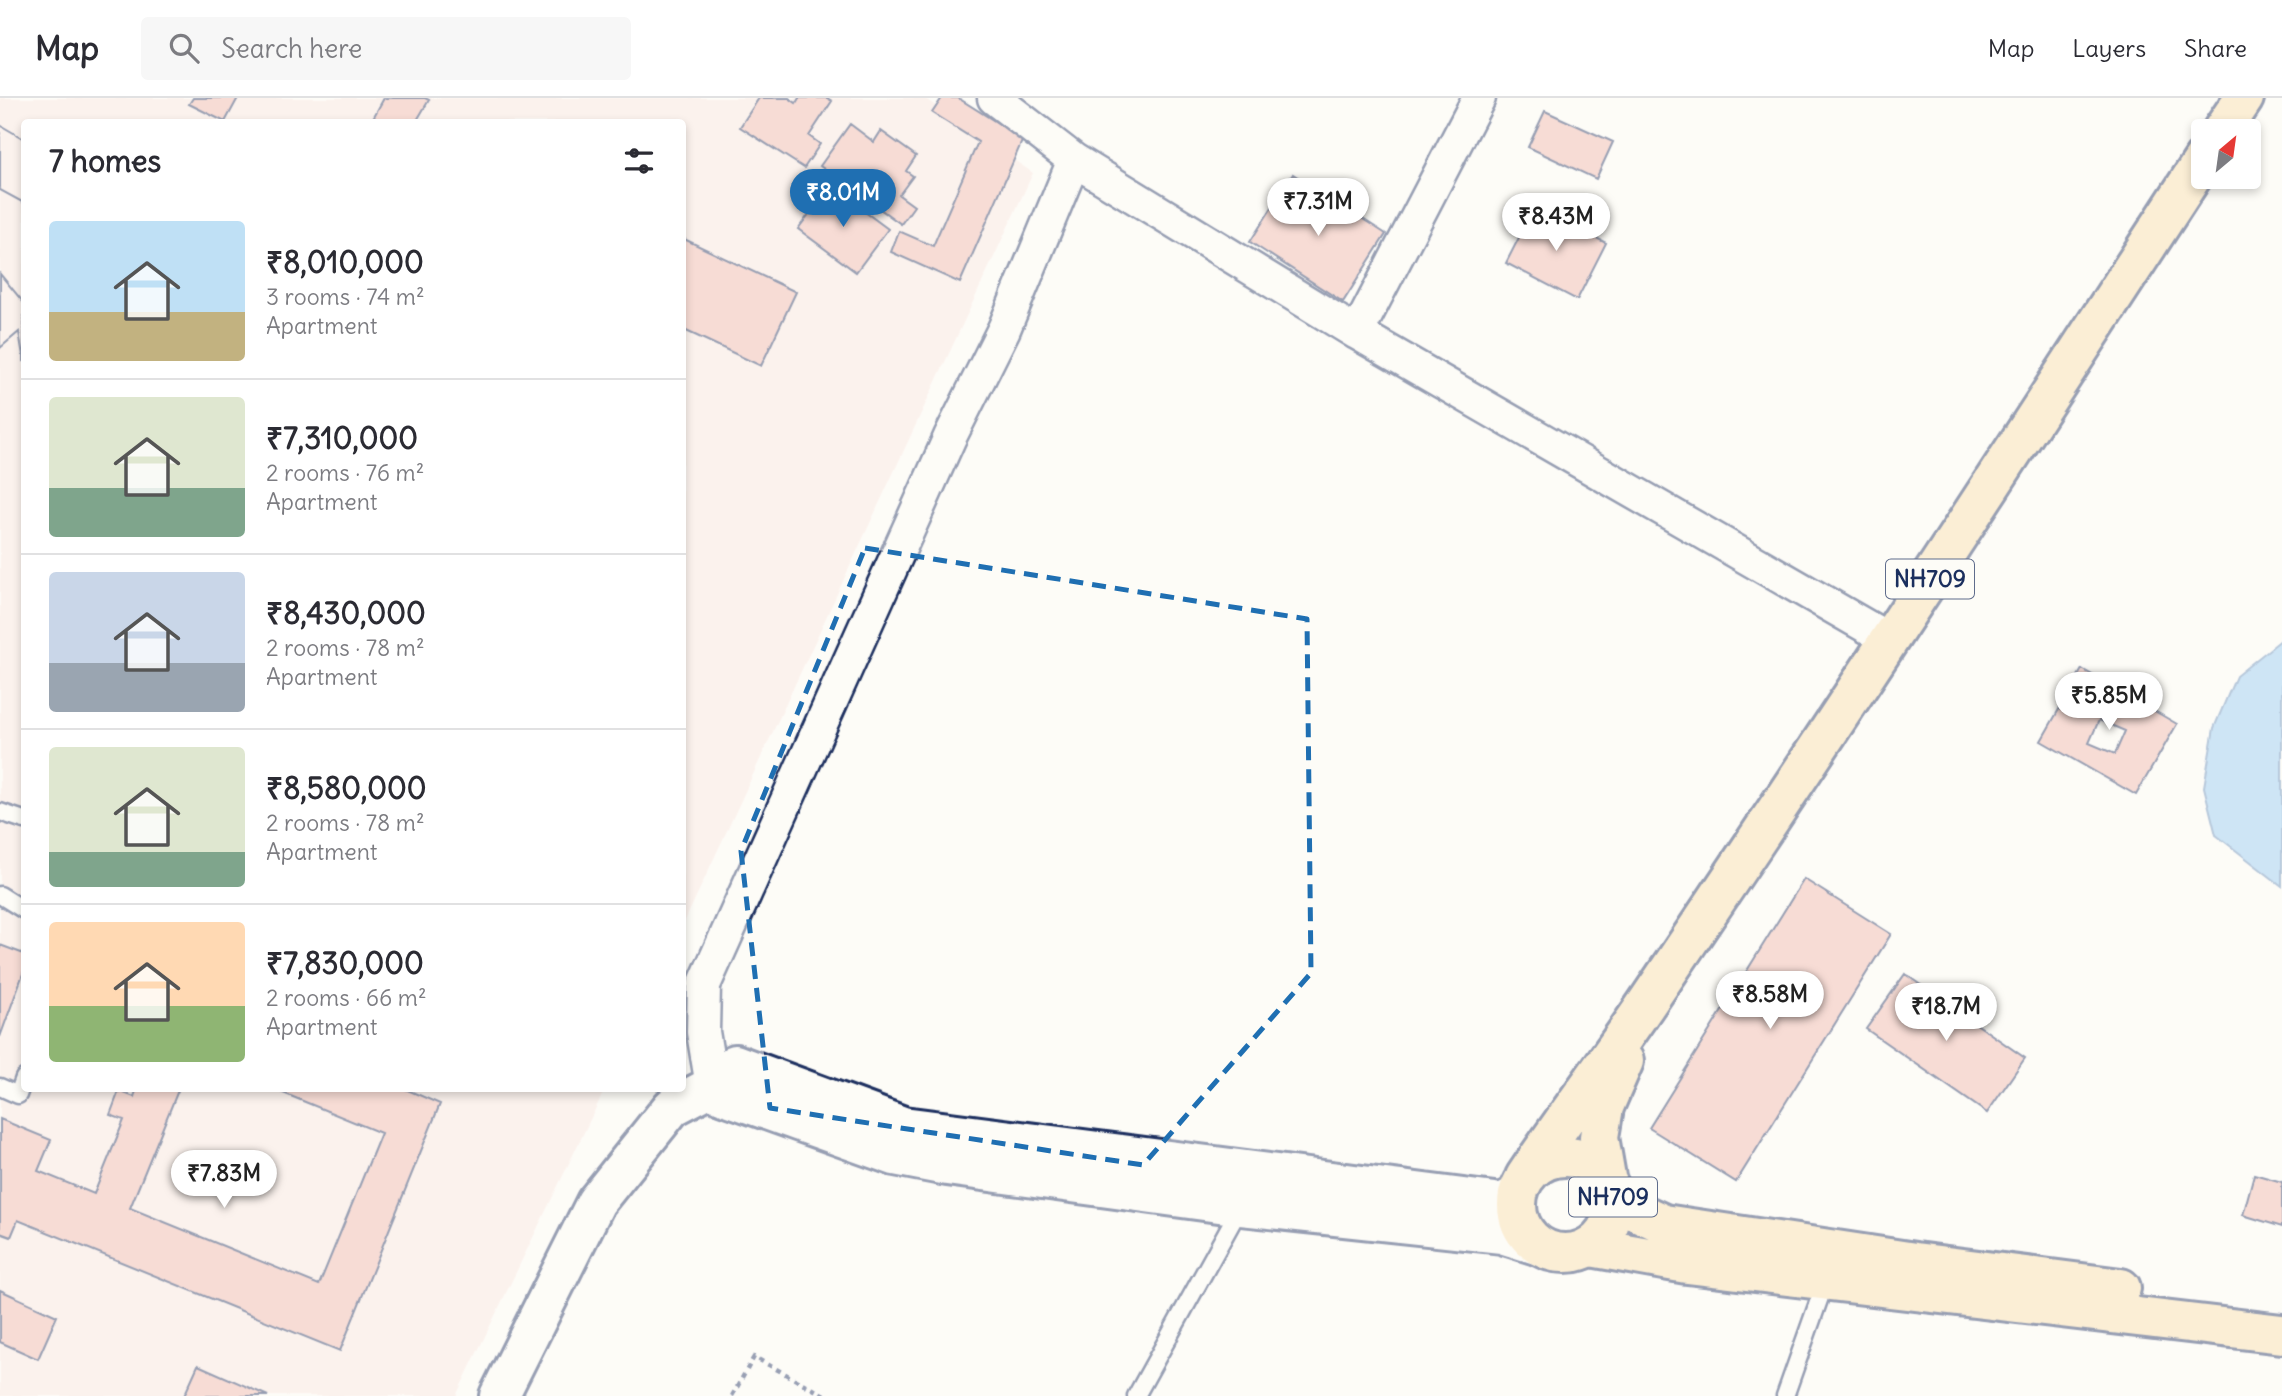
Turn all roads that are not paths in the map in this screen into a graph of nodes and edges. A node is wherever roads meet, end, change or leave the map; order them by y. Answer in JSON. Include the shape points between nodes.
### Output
{"nodes":[{"id":1,"x":994,"y":98,"type":"edge"},
{"id":2,"x":1479,"y":98,"type":"edge"},
{"id":3,"x":2244,"y":98,"type":"edge"},
{"id":4,"x":2230,"y":119,"type":"edge"},
{"id":5,"x":1074,"y":160,"type":"junction"},
{"id":6,"x":2191,"y":178,"type":"edge"},
{"id":7,"x":1357,"y":333,"type":"junction"},
{"id":8,"x":1890,"y":640,"type":"junction"},
{"id":9,"x":0,"y":811,"type":"edge"},
{"id":10,"x":21,"y":819,"type":"edge"},
{"id":11,"x":0,"y":895,"type":"edge"},
{"id":12,"x":21,"y":908,"type":"edge"},
{"id":13,"x":1653,"y":995,"type":"junction"},
{"id":14,"x":702,"y":1082,"type":"junction"},
{"id":15,"x":21,"y":1086,"type":"edge"},
{"id":16,"x":0,"y":1087,"type":"edge"},
{"id":17,"x":1521,"y":1186,"type":"junction"},
{"id":18,"x":1609,"y":1187,"type":"junction"},
{"id":19,"x":1241,"y":1206,"type":"junction"},
{"id":20,"x":1537,"y":1245,"type":"junction"},
{"id":21,"x":1591,"y":1247,"type":"junction"},
{"id":22,"x":1827,"y":1279,"type":"junction"},
{"id":23,"x":2282,"y":1308,"type":"edge"},
{"id":24,"x":2282,"y":1334,"type":"edge"},
{"id":25,"x":499,"y":1396,"type":"edge"},
{"id":26,"x":1136,"y":1396,"type":"edge"},
{"id":27,"x":1785,"y":1396,"type":"edge"}],
"edges":[{"from":1,"to":5,"type":"street"},
{"from":2,"to":7,"type":"street"},
{"from":3,"to":4,"type":"main road"},
{"from":5,"to":7,"type":"street"},
{"from":5,"to":14,"type":"street","via":[[1004,329],[950,437],[704,985]]},
{"from":6,"to":8,"type":"main road","number":"NH709"},
{"from":7,"to":8,"type":"street"},
{"from":8,"to":13,"type":"main road","number":"NH709"},
{"from":9,"to":10,"type":"lane"},
{"from":11,"to":12,"type":"lane"},
{"from":13,"to":17,"type":"main road","number":"NH709"},
{"from":13,"to":18,"type":"main road","number":"NH709","via":[[1604,1107],[1600,1137]]},
{"from":14,"to":17,"type":"street","via":[[735,1064],[903,1126],[934,1131],[1502,1203]]},
{"from":14,"to":19,"type":"street","via":[[722,1094],[895,1156]]},
{"from":14,"to":25,"type":"street","via":[[672,1107],[596,1202]]},
{"from":15,"to":16,"type":"lane","via":[[18,1095]]},
{"from":17,"to":18,"type":"main road","number":"NH709","via":[[1538,1164],[1574,1157],[1592,1164]]},
{"from":17,"to":20,"type":"main road","via":[[1516,1213],[1523,1231]]},
{"from":18,"to":21,"type":"main road","number":"NH709","via":[[1613,1216]]},
{"from":18,"to":23,"type":"main road","via":[[1642,1214],[1664,1224],[1915,1262]]},
{"from":19,"to":20,"type":"street","via":[[1502,1234]]},
{"from":19,"to":26,"type":"lane"},
{"from":20,"to":21,"type":"main road","number":"NH709","via":[[1554,1253],[1573,1254]]},
{"from":21,"to":22,"type":"main road","via":[[1687,1264]]},
{"from":22,"to":24,"type":"main road"},
{"from":22,"to":27,"type":"lane"}]}
